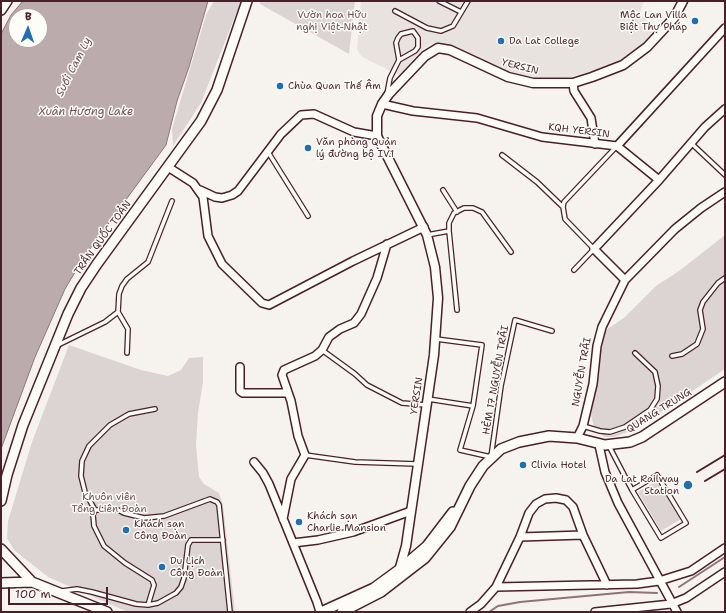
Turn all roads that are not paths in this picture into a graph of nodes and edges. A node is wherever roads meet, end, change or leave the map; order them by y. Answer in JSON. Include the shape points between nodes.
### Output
{"nodes":[{"id":1,"x":7,"y":1,"type":"edge"},
{"id":2,"x":247,"y":1,"type":"edge"},
{"id":3,"x":439,"y":1,"type":"edge"},
{"id":4,"x":468,"y":1,"type":"edge"},
{"id":5,"x":683,"y":1,"type":"edge"},
{"id":6,"x":1,"y":10,"type":"edge"},
{"id":7,"x":395,"y":11,"type":"dead end"},
{"id":8,"x":460,"y":12,"type":"junction"},
{"id":9,"x":417,"y":23,"type":"junction"},
{"id":10,"x":725,"y":28,"type":"edge"},
{"id":11,"x":413,"y":31,"type":"junction"},
{"id":12,"x":399,"y":60,"type":"junction"},
{"id":13,"x":573,"y":83,"type":"junction"},
{"id":14,"x":387,"y":97,"type":"junction"},
{"id":15,"x":382,"y":104,"type":"junction"},
{"id":16,"x":725,"y":109,"type":"edge"},
{"id":17,"x":377,"y":136,"type":"junction"},
{"id":18,"x":691,"y":143,"type":"junction"},
{"id":19,"x":595,"y":144,"type":"junction"},
{"id":20,"x":617,"y":146,"type":"junction"},
{"id":21,"x":268,"y":152,"type":"junction"},
{"id":22,"x":502,"y":155,"type":"dead end"},
{"id":23,"x":168,"y":167,"type":"junction"},
{"id":24,"x":725,"y":175,"type":"edge"},
{"id":25,"x":659,"y":180,"type":"junction"},
{"id":26,"x":198,"y":189,"type":"junction"},
{"id":27,"x":442,"y":190,"type":"dead end"},
{"id":28,"x":725,"y":192,"type":"edge"},
{"id":29,"x":172,"y":201,"type":"dead end"},
{"id":30,"x":563,"y":207,"type":"junction"},
{"id":31,"x":457,"y":212,"type":"junction"},
{"id":32,"x":308,"y":216,"type":"dead end"},
{"id":33,"x":424,"y":226,"type":"junction"},
{"id":34,"x":449,"y":232,"type":"junction"},
{"id":35,"x":427,"y":235,"type":"junction"},
{"id":36,"x":387,"y":244,"type":"junction"},
{"id":37,"x":594,"y":249,"type":"junction"},
{"id":38,"x":511,"y":252,"type":"dead end"},
{"id":39,"x":574,"y":270,"type":"dead end"},
{"id":40,"x":725,"y":278,"type":"edge"},
{"id":41,"x":625,"y":280,"type":"junction"},
{"id":42,"x":457,"y":310,"type":"dead end"},
{"id":43,"x":118,"y":312,"type":"junction"},
{"id":44,"x":552,"y":331,"type":"dead end"},
{"id":45,"x":436,"y":339,"type":"junction"},
{"id":46,"x":55,"y":346,"type":"junction"},
{"id":47,"x":322,"y":350,"type":"junction"},
{"id":48,"x":127,"y":353,"type":"dead end"},
{"id":49,"x":635,"y":353,"type":"dead end"},
{"id":50,"x":672,"y":356,"type":"dead end"},
{"id":51,"x":240,"y":367,"type":"dead end"},
{"id":52,"x":725,"y":382,"type":"edge"},
{"id":53,"x":288,"y":393,"type":"junction"},
{"id":54,"x":427,"y":402,"type":"junction"},
{"id":55,"x":474,"y":406,"type":"junction"},
{"id":56,"x":155,"y":409,"type":"dead end"},
{"id":57,"x":583,"y":426,"type":"junction"},
{"id":58,"x":577,"y":438,"type":"junction"},
{"id":59,"x":599,"y":445,"type":"junction"},
{"id":60,"x":609,"y":446,"type":"junction"},
{"id":61,"x":305,"y":456,"type":"junction"},
{"id":62,"x":491,"y":457,"type":"junction"},
{"id":63,"x":254,"y":462,"type":"dead end"},
{"id":64,"x":417,"y":464,"type":"junction"},
{"id":65,"x":632,"y":490,"type":"junction"},
{"id":66,"x":1,"y":501,"type":"edge"},
{"id":67,"x":462,"y":501,"type":"junction"},
{"id":68,"x":95,"y":510,"type":"junction"},
{"id":69,"x":411,"y":511,"type":"junction"},
{"id":70,"x":284,"y":519,"type":"junction"},
{"id":71,"x":583,"y":535,"type":"junction"},
{"id":72,"x":520,"y":537,"type":"junction"},
{"id":73,"x":223,"y":540,"type":"junction"},
{"id":74,"x":293,"y":543,"type":"junction"},
{"id":75,"x":725,"y":548,"type":"edge"},
{"id":76,"x":1,"y":549,"type":"edge"},
{"id":77,"x":400,"y":569,"type":"junction"},
{"id":78,"x":725,"y":572,"type":"edge"},
{"id":79,"x":659,"y":581,"type":"junction"},
{"id":80,"x":1,"y":582,"type":"edge"},
{"id":81,"x":32,"y":582,"type":"junction"},
{"id":82,"x":607,"y":585,"type":"junction"},
{"id":83,"x":390,"y":586,"type":"junction"},
{"id":84,"x":496,"y":587,"type":"junction"},
{"id":85,"x":53,"y":592,"type":"junction"},
{"id":86,"x":671,"y":604,"type":"junction"},
{"id":87,"x":148,"y":605,"type":"junction"},
{"id":88,"x":106,"y":612,"type":"edge"},
{"id":89,"x":230,"y":612,"type":"edge"},
{"id":90,"x":320,"y":612,"type":"edge"},
{"id":91,"x":342,"y":612,"type":"edge"},
{"id":92,"x":470,"y":612,"type":"edge"},
{"id":93,"x":595,"y":612,"type":"edge"},
{"id":94,"x":677,"y":612,"type":"edge"}],
"edges":[{"from":1,"to":6,"type":"main road"},
{"from":2,"to":23,"type":"main road","name":"TRẦN QUỐC TOẢN","via":[[217,90],[200,121]]},
{"from":3,"to":8,"type":"lane"},
{"from":4,"to":8,"type":"lane"},
{"from":5,"to":13,"type":"street","name":"YERSIN","via":[[674,18],[637,55],[623,64]]},
{"from":7,"to":9,"type":"lane"},
{"from":8,"to":9,"type":"lane","via":[[453,26],[447,30],[435,31]]},
{"from":9,"to":11,"type":"lane"},
{"from":10,"to":20,"type":"street","name":"KQH YERSIN"},
{"from":11,"to":12,"type":"lane","via":[[401,34],[398,38],[396,43]]},
{"from":11,"to":12,"type":"lane","via":[[418,38],[418,47],[416,51]]},
{"from":12,"to":14,"type":"lane","via":[[390,78]]},
{"from":13,"to":14,"type":"street","name":"YERSIN","via":[[533,83],[508,77],[450,50],[438,48],[425,56]]},
{"from":13,"to":19,"type":"street","via":[[574,91],[591,118]]},
{"from":14,"to":15,"type":"street","name":"YERSIN"},
{"from":15,"to":17,"type":"street","name":"YERSIN","via":[[377,116]]},
{"from":15,"to":19,"type":"street","name":"KQH YERSIN","via":[[412,111],[472,117],[542,137]]},
{"from":16,"to":18,"type":"street"},
{"from":17,"to":21,"type":"street","via":[[354,132],[314,114],[306,114],[297,117],[290,124]]},
{"from":17,"to":33,"type":"street","name":"YERSIN"},
{"from":18,"to":24,"type":"lane"},
{"from":18,"to":25,"type":"street"},
{"from":19,"to":20,"type":"street","name":"KQH YERSIN"},
{"from":20,"to":25,"type":"street"},
{"from":20,"to":30,"type":"lane","via":[[567,197]]},
{"from":21,"to":26,"type":"street","via":[[243,185],[232,195],[215,198]]},
{"from":21,"to":32,"type":"lane"},
{"from":22,"to":30,"type":"lane"},
{"from":23,"to":26,"type":"street"},
{"from":23,"to":46,"type":"main road","name":"TRẦN QUỐC TOẢN","via":[[81,288]]},
{"from":25,"to":37,"type":"street"},
{"from":26,"to":36,"type":"street","via":[[203,197],[208,236],[222,264],[262,303],[269,305]]},
{"from":27,"to":31,"type":"lane"},
{"from":28,"to":41,"type":"street","name":"NGUYỄN TRÃI","via":[[675,229]]},
{"from":29,"to":43,"type":"lane","via":[[148,262],[122,286]]},
{"from":30,"to":37,"type":"lane","via":[[566,219]]},
{"from":31,"to":34,"type":"lane","via":[[449,223]]},
{"from":31,"to":38,"type":"lane","via":[[464,208],[482,212]]},
{"from":33,"to":35,"type":"street","name":"YERSIN"},
{"from":33,"to":36,"type":"street"},
{"from":34,"to":35,"type":"lane"},
{"from":34,"to":42,"type":"lane"},
{"from":35,"to":45,"type":"street","name":"YERSIN","via":[[433,252],[438,298]]},
{"from":36,"to":47,"type":"street","via":[[377,278],[361,314],[354,323],[328,337]]},
{"from":37,"to":39,"type":"lane"},
{"from":37,"to":41,"type":"street"},
{"from":40,"to":50,"type":"lane","via":[[703,302],[700,310],[703,329],[697,344],[682,354]]},
{"from":41,"to":57,"type":"street","name":"NGUYỄN TRÃI","via":[[602,327],[596,346],[593,384]]},
{"from":43,"to":46,"type":"lane","via":[[105,322]]},
{"from":43,"to":48,"type":"lane","via":[[128,329]]},
{"from":44,"to":62,"type":"lane","name":"HẺM 17 NGUYỄN TRÃI","via":[[515,320],[501,386]]},
{"from":45,"to":54,"type":"street","name":"YERSIN"},
{"from":45,"to":55,"type":"lane","via":[[482,345]]},
{"from":46,"to":66,"type":"main road","name":"TRẦN QUỐC TOẢN","via":[[23,425]]},
{"from":47,"to":53,"type":"street","via":[[315,356],[284,370],[282,375]]},
{"from":47,"to":54,"type":"lane","via":[[367,385],[402,403]]},
{"from":49,"to":57,"type":"lane","via":[[655,372],[657,399],[650,410],[625,427],[610,432]]},
{"from":51,"to":53,"type":"street","via":[[242,393]]},
{"from":52,"to":60,"type":"main road","name":"QUANG TRUNG","via":[[642,437]]},
{"from":53,"to":61,"type":"street"},
{"from":54,"to":55,"type":"lane"},
{"from":54,"to":64,"type":"street","name":"YERSIN"},
{"from":55,"to":62,"type":"lane","via":[[460,450]]},
{"from":56,"to":68,"type":"lane","via":[[129,414],[110,425],[89,446],[82,461],[81,476],[85,492]]},
{"from":57,"to":58,"type":"street","name":"NGUYỄN TRÃI"},
{"from":58,"to":59,"type":"main road","name":"QUANG TRUNG"},
{"from":58,"to":62,"type":"main road","via":[[549,436],[519,442],[501,449]]},
{"from":59,"to":60,"type":"main road","name":"QUANG TRUNG"},
{"from":59,"to":79,"type":"street","via":[[618,503]]},
{"from":60,"to":65,"type":"lane"},
{"from":61,"to":64,"type":"lane","via":[[355,462]]},
{"from":61,"to":70,"type":"street","via":[[291,479]]},
{"from":62,"to":67,"type":"main road","via":[[477,474]]},
{"from":63,"to":70,"type":"street","via":[[263,472]]},
{"from":64,"to":69,"type":"street","name":"YERSIN"},
{"from":65,"to":65,"type":"lane","via":[[661,538],[686,523],[657,475]]},
{"from":67,"to":77,"type":"main road","via":[[427,546]]},
{"from":67,"to":83,"type":"main road","via":[[455,518],[434,548]]},
{"from":68,"to":73,"type":"lane","via":[[118,510],[144,518],[164,516],[210,499],[219,505]]},
{"from":68,"to":87,"type":"lane","via":[[94,526],[104,546],[152,580],[154,585]]},
{"from":69,"to":74,"type":"street","via":[[353,532]]},
{"from":69,"to":77,"type":"street","name":"YERSIN"},
{"from":70,"to":74,"type":"street"},
{"from":71,"to":72,"type":"street"},
{"from":71,"to":72,"type":"street","via":[[573,507],[566,500],[556,498],[536,504],[529,513]]},
{"from":71,"to":82,"type":"street"},
{"from":72,"to":84,"type":"street"},
{"from":73,"to":87,"type":"lane","via":[[191,540],[181,587],[166,599]]},
{"from":73,"to":89,"type":"lane"},
{"from":74,"to":90,"type":"street"},
{"from":75,"to":79,"type":"street","via":[[691,571]]},
{"from":76,"to":81,"type":"main road"},
{"from":77,"to":83,"type":"street","name":"YERSIN"},
{"from":77,"to":90,"type":"main road","via":[[374,588]]},
{"from":78,"to":86,"type":"street","via":[[686,598]]},
{"from":79,"to":82,"type":"street"},
{"from":79,"to":86,"type":"street"},
{"from":80,"to":81,"type":"main road"},
{"from":81,"to":85,"type":"main road"},
{"from":82,"to":84,"type":"street"},
{"from":83,"to":91,"type":"main road","name":"YERSIN"},
{"from":84,"to":92,"type":"street"},
{"from":85,"to":87,"type":"lane","via":[[92,592]]},
{"from":85,"to":88,"type":"main road"},
{"from":86,"to":93,"type":"street"},
{"from":86,"to":94,"type":"street"}]}
